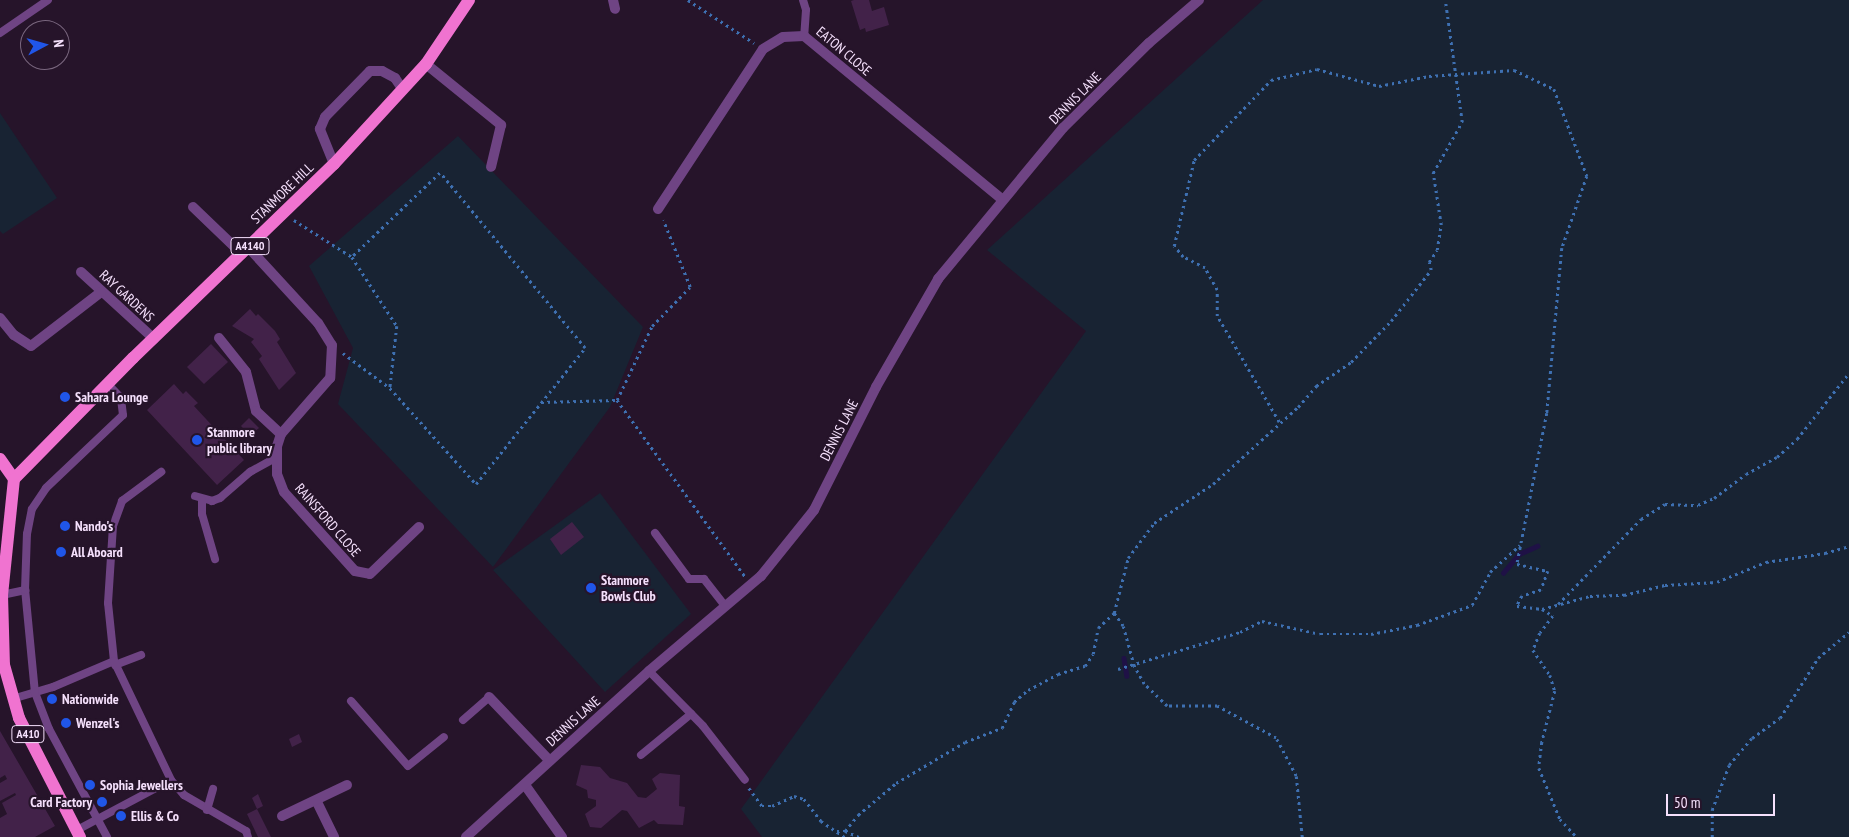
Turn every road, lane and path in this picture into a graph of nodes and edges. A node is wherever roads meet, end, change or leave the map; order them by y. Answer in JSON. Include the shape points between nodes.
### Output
{"nodes":[{"id":1,"x":48,"y":0,"type":"edge"},
{"id":2,"x":469,"y":0,"type":"edge"},
{"id":3,"x":688,"y":0,"type":"edge"},
{"id":4,"x":803,"y":0,"type":"edge"},
{"id":5,"x":1199,"y":0,"type":"edge"},
{"id":6,"x":1445,"y":0,"type":"edge"},
{"id":7,"x":0,"y":33,"type":"edge"},
{"id":8,"x":804,"y":36,"type":"junction"},
{"id":9,"x":763,"y":50,"type":"junction"},
{"id":10,"x":426,"y":64,"type":"junction"},
{"id":11,"x":1457,"y":74,"type":"junction"},
{"id":12,"x":403,"y":90,"type":"junction"},
{"id":13,"x":334,"y":164,"type":"junction"},
{"id":14,"x":491,"y":167,"type":"dead end"},
{"id":15,"x":1002,"y":199,"type":"junction"},
{"id":16,"x":193,"y":208,"type":"dead end"},
{"id":17,"x":658,"y":209,"type":"joint"},
{"id":18,"x":282,"y":212,"type":"junction"},
{"id":19,"x":245,"y":251,"type":"junction"},
{"id":20,"x":352,"y":257,"type":"junction"},
{"id":21,"x":81,"y":272,"type":"dead end"},
{"id":22,"x":101,"y":292,"type":"junction"},
{"id":23,"x":0,"y":318,"type":"edge"},
{"id":24,"x":220,"y":338,"type":"dead end"},
{"id":25,"x":154,"y":339,"type":"junction"},
{"id":26,"x":332,"y":345,"type":"junction"},
{"id":27,"x":1849,"y":373,"type":"edge"},
{"id":28,"x":108,"y":384,"type":"junction"},
{"id":29,"x":390,"y":388,"type":"junction"},
{"id":30,"x":617,"y":400,"type":"junction"},
{"id":31,"x":542,"y":402,"type":"junction"},
{"id":32,"x":1279,"y":422,"type":"junction"},
{"id":33,"x":281,"y":434,"type":"junction"},
{"id":34,"x":277,"y":457,"type":"junction"},
{"id":35,"x":0,"y":460,"type":"edge"},
{"id":36,"x":161,"y":472,"type":"dead end"},
{"id":37,"x":14,"y":479,"type":"junction"},
{"id":38,"x":195,"y":496,"type":"dead end"},
{"id":39,"x":202,"y":500,"type":"junction"},
{"id":40,"x":419,"y":527,"type":"dead end"},
{"id":41,"x":655,"y":533,"type":"dead end"},
{"id":42,"x":1521,"y":544,"type":"junction"},
{"id":43,"x":1849,"y":546,"type":"edge"},
{"id":44,"x":215,"y":559,"type":"dead end"},
{"id":45,"x":751,"y":584,"type":"junction"},
{"id":46,"x":25,"y":590,"type":"junction"},
{"id":47,"x":2,"y":595,"type":"junction"},
{"id":48,"x":1557,"y":605,"type":"junction"},
{"id":49,"x":725,"y":606,"type":"junction"},
{"id":50,"x":1542,"y":609,"type":"junction"},
{"id":51,"x":1114,"y":613,"type":"junction"},
{"id":52,"x":1849,"y":632,"type":"edge"},
{"id":53,"x":141,"y":654,"type":"dead end"},
{"id":54,"x":115,"y":663,"type":"junction"},
{"id":55,"x":1134,"y":666,"type":"junction"},
{"id":56,"x":1118,"y":669,"type":"dead end"},
{"id":57,"x":648,"y":671,"type":"junction"},
{"id":58,"x":3,"y":677,"type":"edge"},
{"id":59,"x":35,"y":693,"type":"junction"},
{"id":60,"x":489,"y":697,"type":"joint"},
{"id":61,"x":12,"y":699,"type":"junction"},
{"id":62,"x":352,"y":700,"type":"dead end"},
{"id":63,"x":692,"y":714,"type":"junction"},
{"id":64,"x":463,"y":720,"type":"dead end"},
{"id":65,"x":444,"y":737,"type":"dead end"},
{"id":66,"x":641,"y":754,"type":"dead end"},
{"id":67,"x":550,"y":760,"type":"junction"},
{"id":68,"x":171,"y":780,"type":"junction"},
{"id":69,"x":745,"y":780,"type":"joint"},
{"id":70,"x":525,"y":784,"type":"junction"},
{"id":71,"x":347,"y":785,"type":"dead end"},
{"id":72,"x":213,"y":789,"type":"dead end"},
{"id":73,"x":317,"y":802,"type":"junction"},
{"id":74,"x":207,"y":810,"type":"junction"},
{"id":75,"x":282,"y":816,"type":"dead end"},
{"id":76,"x":97,"y":820,"type":"junction"},
{"id":77,"x":837,"y":831,"type":"junction"},
{"id":78,"x":845,"y":831,"type":"junction"},
{"id":79,"x":79,"y":834,"type":"edge"},
{"id":80,"x":107,"y":837,"type":"edge"},
{"id":81,"x":248,"y":837,"type":"edge"},
{"id":82,"x":334,"y":837,"type":"edge"},
{"id":83,"x":466,"y":837,"type":"edge"},
{"id":84,"x":562,"y":837,"type":"edge"},
{"id":85,"x":845,"y":837,"type":"edge"},
{"id":86,"x":859,"y":837,"type":"edge"},
{"id":87,"x":1302,"y":837,"type":"edge"},
{"id":88,"x":1577,"y":837,"type":"edge"},
{"id":89,"x":1712,"y":837,"type":"edge"}],
"edges":[{"from":1,"to":7,"type":"lane"},
{"from":2,"to":10,"type":"main road","name":"STANMORE HILL","number":"A4140"},
{"from":3,"to":9,"type":"path"},
{"from":4,"to":8,"type":"lane","via":[[806,10]]},
{"from":5,"to":15,"type":"street","name":"DENNIS LANE","via":[[1149,43],[1063,128]]},
{"from":6,"to":11,"type":"path"},
{"from":8,"to":9,"type":"street","name":"EATON CLOSE","via":[[783,37]]},
{"from":8,"to":15,"type":"street","name":"EATON CLOSE"},
{"from":9,"to":17,"type":"street","name":"EATON CLOSE"},
{"from":10,"to":12,"type":"main road","name":"STANMORE HILL","number":"A4140"},
{"from":10,"to":14,"type":"street","via":[[501,125]]},
{"from":11,"to":32,"type":"path","via":[[1462,122],[1433,173],[1441,225],[1437,250],[1429,262],[1431,270],[1368,346],[1316,386]]},
{"from":11,"to":32,"type":"path","via":[[1379,86],[1317,69],[1272,80],[1194,160],[1174,246],[1183,257],[1205,268],[1217,290],[1218,316]]},
{"from":11,"to":42,"type":"path","via":[[1514,70],[1554,89],[1587,176],[1562,248],[1547,413]]},
{"from":12,"to":13,"type":"main road","name":"STANMORE HILL","number":"A4140"},
{"from":12,"to":13,"type":"street","via":[[395,78],[382,71],[370,71],[325,117],[320,129]]},
{"from":13,"to":18,"type":"main road","name":"STANMORE HILL","number":"A4140"},
{"from":15,"to":45,"type":"street","name":"DENNIS LANE","via":[[938,279],[876,387],[814,510]]},
{"from":16,"to":19,"type":"street"},
{"from":17,"to":30,"type":"path","via":[[690,287],[652,326]]},
{"from":18,"to":19,"type":"main road","name":"STANMORE HILL","number":"A4140"},
{"from":18,"to":20,"type":"path"},
{"from":19,"to":25,"type":"main road","name":"STANMORE HILL","number":"A4140"},
{"from":19,"to":26,"type":"street","via":[[318,322]]},
{"from":20,"to":29,"type":"path","via":[[397,326]]},
{"from":20,"to":31,"type":"path","via":[[440,173],[585,348]]},
{"from":21,"to":22,"type":"street","name":"RAY GARDENS"},
{"from":22,"to":23,"type":"street","via":[[31,346],[14,335]]},
{"from":22,"to":25,"type":"street","name":"RAY GARDENS"},
{"from":24,"to":33,"type":"street","via":[[246,372],[256,411]]},
{"from":25,"to":28,"type":"main road","name":"STANMORE HILL","number":"A4140"},
{"from":26,"to":29,"type":"path"},
{"from":26,"to":33,"type":"street","via":[[330,378]]},
{"from":27,"to":48,"type":"path","via":[[1797,439],[1777,457],[1706,502],[1698,505],[1665,504],[1641,519]]},
{"from":28,"to":37,"type":"main road","name":"STANMORE HILL","number":"A4140"},
{"from":28,"to":46,"type":"lane","via":[[122,398],[123,415],[46,488],[32,509]]},
{"from":29,"to":31,"type":"path","via":[[476,484]]},
{"from":30,"to":31,"type":"path"},
{"from":30,"to":45,"type":"path"},
{"from":32,"to":51,"type":"path","via":[[1213,484],[1154,523],[1128,558]]},
{"from":33,"to":34,"type":"street","name":"RAINSFORD CLOSE"},
{"from":34,"to":39,"type":"lane","via":[[250,472],[220,498]]},
{"from":34,"to":40,"type":"street","name":"RAINSFORD CLOSE","via":[[277,474],[284,492],[355,571],[370,574]]},
{"from":35,"to":37,"type":"main road"},
{"from":36,"to":54,"type":"lane","via":[[122,501],[113,526],[108,603]]},
{"from":37,"to":47,"type":"main road","number":"A410"},
{"from":38,"to":39,"type":"lane"},
{"from":39,"to":44,"type":"lane","via":[[202,514]]},
{"from":41,"to":49,"type":"lane","via":[[688,579],[704,579]]},
{"from":42,"to":50,"type":"path","via":[[1517,564],[1548,570],[1541,590],[1522,596],[1517,606]]},
{"from":42,"to":55,"type":"path","via":[[1490,572],[1472,605],[1417,625],[1371,634],[1320,634],[1262,621],[1240,632]]},
{"from":43,"to":48,"type":"path","via":[[1766,562],[1717,582],[1665,586],[1624,595],[1590,596]]},
{"from":45,"to":49,"type":"street","name":"DENNIS LANE"},
{"from":46,"to":47,"type":"lane"},
{"from":46,"to":59,"type":"lane","via":[[30,673]]},
{"from":47,"to":58,"type":"main road","number":"A410"},
{"from":48,"to":50,"type":"path"},
{"from":49,"to":57,"type":"street","name":"DENNIS LANE"},
{"from":50,"to":88,"type":"path","via":[[1553,616],[1540,633],[1533,650],[1550,676],[1555,691],[1539,768],[1560,819]]},
{"from":51,"to":55,"type":"path","via":[[1123,626]]},
{"from":51,"to":78,"type":"path","via":[[1098,628],[1093,654],[1085,666],[1058,674],[1028,690],[1014,702],[1002,728],[965,742],[896,783],[858,814]]},
{"from":52,"to":89,"type":"path","via":[[1818,658],[1780,718],[1752,738],[1729,765],[1712,810]]},
{"from":53,"to":54,"type":"lane"},
{"from":54,"to":59,"type":"lane"},
{"from":54,"to":68,"type":"lane"},
{"from":55,"to":56,"type":"path"},
{"from":55,"to":87,"type":"path","via":[[1144,684],[1167,706],[1217,706],[1276,738],[1296,776]]},
{"from":57,"to":63,"type":"lane"},
{"from":57,"to":67,"type":"street","name":"DENNIS LANE"},
{"from":58,"to":61,"type":"main road","number":"A410"},
{"from":59,"to":61,"type":"lane"},
{"from":59,"to":76,"type":"lane","via":[[49,729]]},
{"from":60,"to":64,"type":"lane"},
{"from":60,"to":67,"type":"street"},
{"from":61,"to":79,"type":"main road","number":"A410"},
{"from":62,"to":65,"type":"lane","via":[[408,766]]},
{"from":63,"to":66,"type":"lane"},
{"from":63,"to":69,"type":"lane"},
{"from":67,"to":70,"type":"street","name":"DENNIS LANE"},
{"from":68,"to":74,"type":"lane","via":[[184,795]]},
{"from":68,"to":76,"type":"lane"},
{"from":69,"to":77,"type":"path","via":[[762,806],[772,806],[794,796],[804,799],[821,821]]},
{"from":70,"to":83,"type":"street","name":"DENNIS LANE"},
{"from":70,"to":84,"type":"street"},
{"from":71,"to":73,"type":"street"},
{"from":72,"to":74,"type":"lane"},
{"from":73,"to":75,"type":"street"},
{"from":73,"to":82,"type":"street"},
{"from":74,"to":81,"type":"lane","via":[[246,831]]},
{"from":76,"to":79,"type":"lane"},
{"from":76,"to":80,"type":"lane"},
{"from":77,"to":78,"type":"path"},
{"from":77,"to":85,"type":"path"},
{"from":78,"to":86,"type":"path"}]}
